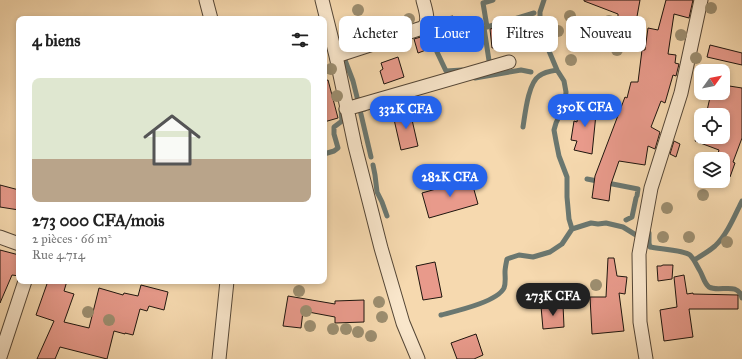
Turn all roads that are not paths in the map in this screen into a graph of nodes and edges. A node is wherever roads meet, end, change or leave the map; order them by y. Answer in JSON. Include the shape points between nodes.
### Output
{"nodes":[{"id":1,"x":206,"y":0,"type":"edge"},
{"id":2,"x":322,"y":0,"type":"edge"},
{"id":3,"x":424,"y":0,"type":"edge"},
{"id":4,"x":701,"y":0,"type":"edge"},
{"id":5,"x":210,"y":16,"type":"edge"},
{"id":6,"x":326,"y":16,"type":"edge"},
{"id":7,"x":327,"y":20,"type":"edge"},
{"id":8,"x":336,"y":56,"type":"junction"},
{"id":9,"x":509,"y":62,"type":"dead end"},
{"id":10,"x":346,"y":109,"type":"junction"},
{"id":11,"x":0,"y":238,"type":"edge"},
{"id":12,"x":16,"y":243,"type":"edge"},
{"id":13,"x":24,"y":284,"type":"edge"},
{"id":14,"x":227,"y":284,"type":"edge"},
{"id":15,"x":0,"y":357,"type":"edge"},
{"id":16,"x":219,"y":359,"type":"edge"},
{"id":17,"x":418,"y":359,"type":"edge"},
{"id":18,"x":646,"y":359,"type":"edge"}],
"edges":[{"from":1,"to":5,"type":"street"},
{"from":2,"to":6,"type":"street"},
{"from":3,"to":8,"type":"street","via":[[426,26]]},
{"from":4,"to":18,"type":"street","via":[[681,93],[651,188],[639,254],[640,322]]},
{"from":7,"to":8,"type":"street"},
{"from":8,"to":10,"type":"street"},
{"from":9,"to":10,"type":"street"},
{"from":10,"to":17,"type":"street","via":[[402,323]]},
{"from":11,"to":12,"type":"street"},
{"from":13,"to":15,"type":"street"},
{"from":14,"to":16,"type":"street"}]}
